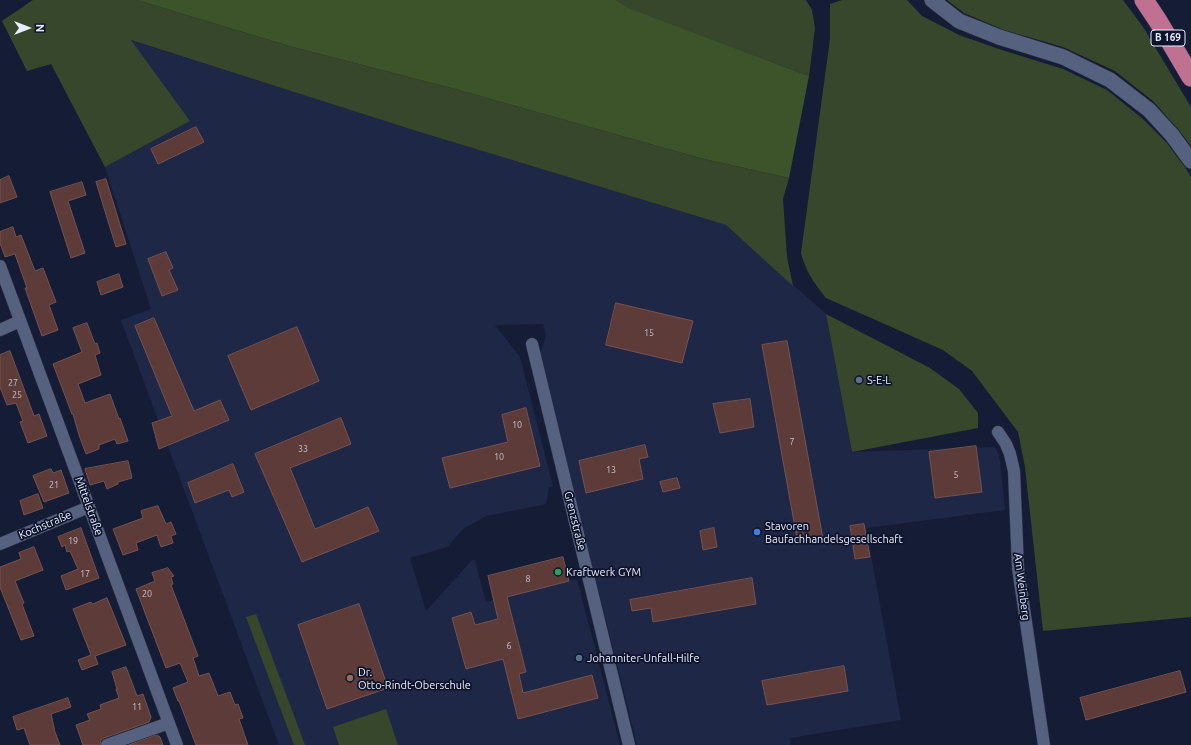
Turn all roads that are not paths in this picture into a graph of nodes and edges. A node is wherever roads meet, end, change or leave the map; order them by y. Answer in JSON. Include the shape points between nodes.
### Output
{"nodes":[{"id":1,"x":932,"y":0,"type":"edge"},
{"id":2,"x":1144,"y":0,"type":"edge"},
{"id":3,"x":1191,"y":77,"type":"edge"},
{"id":4,"x":1191,"y":161,"type":"edge"},
{"id":5,"x":0,"y":266,"type":"edge"},
{"id":6,"x":20,"y":321,"type":"junction"},
{"id":7,"x":0,"y":330,"type":"edge"},
{"id":8,"x":532,"y":344,"type":"dead end"},
{"id":9,"x":998,"y":432,"type":"dead end"},
{"id":10,"x":89,"y":507,"type":"junction"},
{"id":11,"x":0,"y":544,"type":"edge"},
{"id":12,"x":169,"y":723,"type":"junction"},
{"id":13,"x":107,"y":745,"type":"edge"},
{"id":14,"x":177,"y":745,"type":"edge"},
{"id":15,"x":629,"y":745,"type":"edge"},
{"id":16,"x":1044,"y":745,"type":"edge"}],
"edges":[{"from":1,"to":4,"type":"street","via":[[959,21],[999,37],[1063,57],[1110,80],[1149,110]]},
{"from":2,"to":3,"type":"highway","number":"B 169"},
{"from":5,"to":6,"type":"street","name":"Mittelstraße"},
{"from":6,"to":7,"type":"street"},
{"from":6,"to":10,"type":"street","name":"Mittelstraße"},
{"from":8,"to":15,"type":"street","name":"Grenzstraße"},
{"from":9,"to":16,"type":"street","name":"Am Weinberg","via":[[1006,444],[1014,471],[1018,568]]},
{"from":10,"to":11,"type":"street","name":"Kochstraße"},
{"from":10,"to":12,"type":"street","name":"Mittelstraße"},
{"from":12,"to":13,"type":"street"},
{"from":12,"to":14,"type":"street","name":"Mittelstraße"}]}
